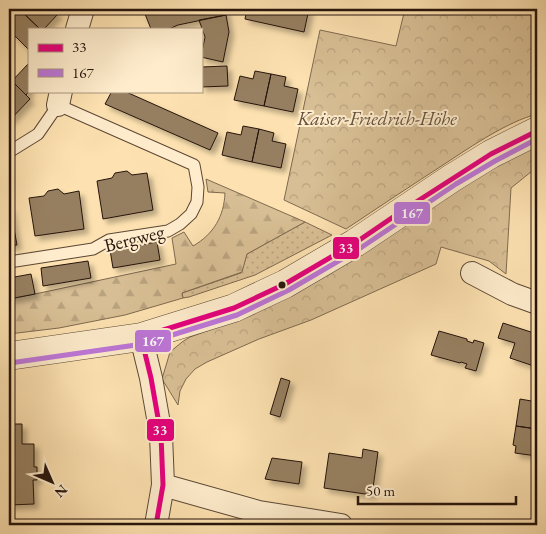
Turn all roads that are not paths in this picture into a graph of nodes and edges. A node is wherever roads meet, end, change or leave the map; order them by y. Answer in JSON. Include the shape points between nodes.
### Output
{"nodes":[{"id":1,"x":83,"y":9,"type":"edge"},
{"id":2,"x":78,"y":28,"type":"edge"},
{"id":3,"x":59,"y":98,"type":"edge"},
{"id":4,"x":537,"y":131,"type":"edge"},
{"id":5,"x":9,"y":152,"type":"edge"},
{"id":6,"x":9,"y":262,"type":"edge"},
{"id":7,"x":472,"y":273,"type":"dead end"},
{"id":8,"x":537,"y":303,"type":"edge"},
{"id":9,"x":141,"y":336,"type":"junction"},
{"id":10,"x":9,"y":356,"type":"edge"},
{"id":11,"x":163,"y":485,"type":"junction"},
{"id":12,"x":156,"y":525,"type":"edge"},
{"id":13,"x":340,"y":525,"type":"edge"}],
"edges":[{"from":1,"to":2,"type":"street"},
{"from":3,"to":5,"type":"lane","via":[[38,134]]},
{"from":3,"to":6,"type":"lane","name":"Bergweg","via":[[194,165],[197,202],[191,214],[168,230],[109,240],[93,249]]},
{"from":4,"to":9,"type":"street","via":[[491,154],[355,243],[285,284],[234,308]]},
{"from":7,"to":8,"type":"street"},
{"from":9,"to":10,"type":"street"},
{"from":9,"to":11,"type":"street","via":[[161,435]]},
{"from":11,"to":12,"type":"street"},
{"from":11,"to":13,"type":"street","via":[[259,512]]}]}
